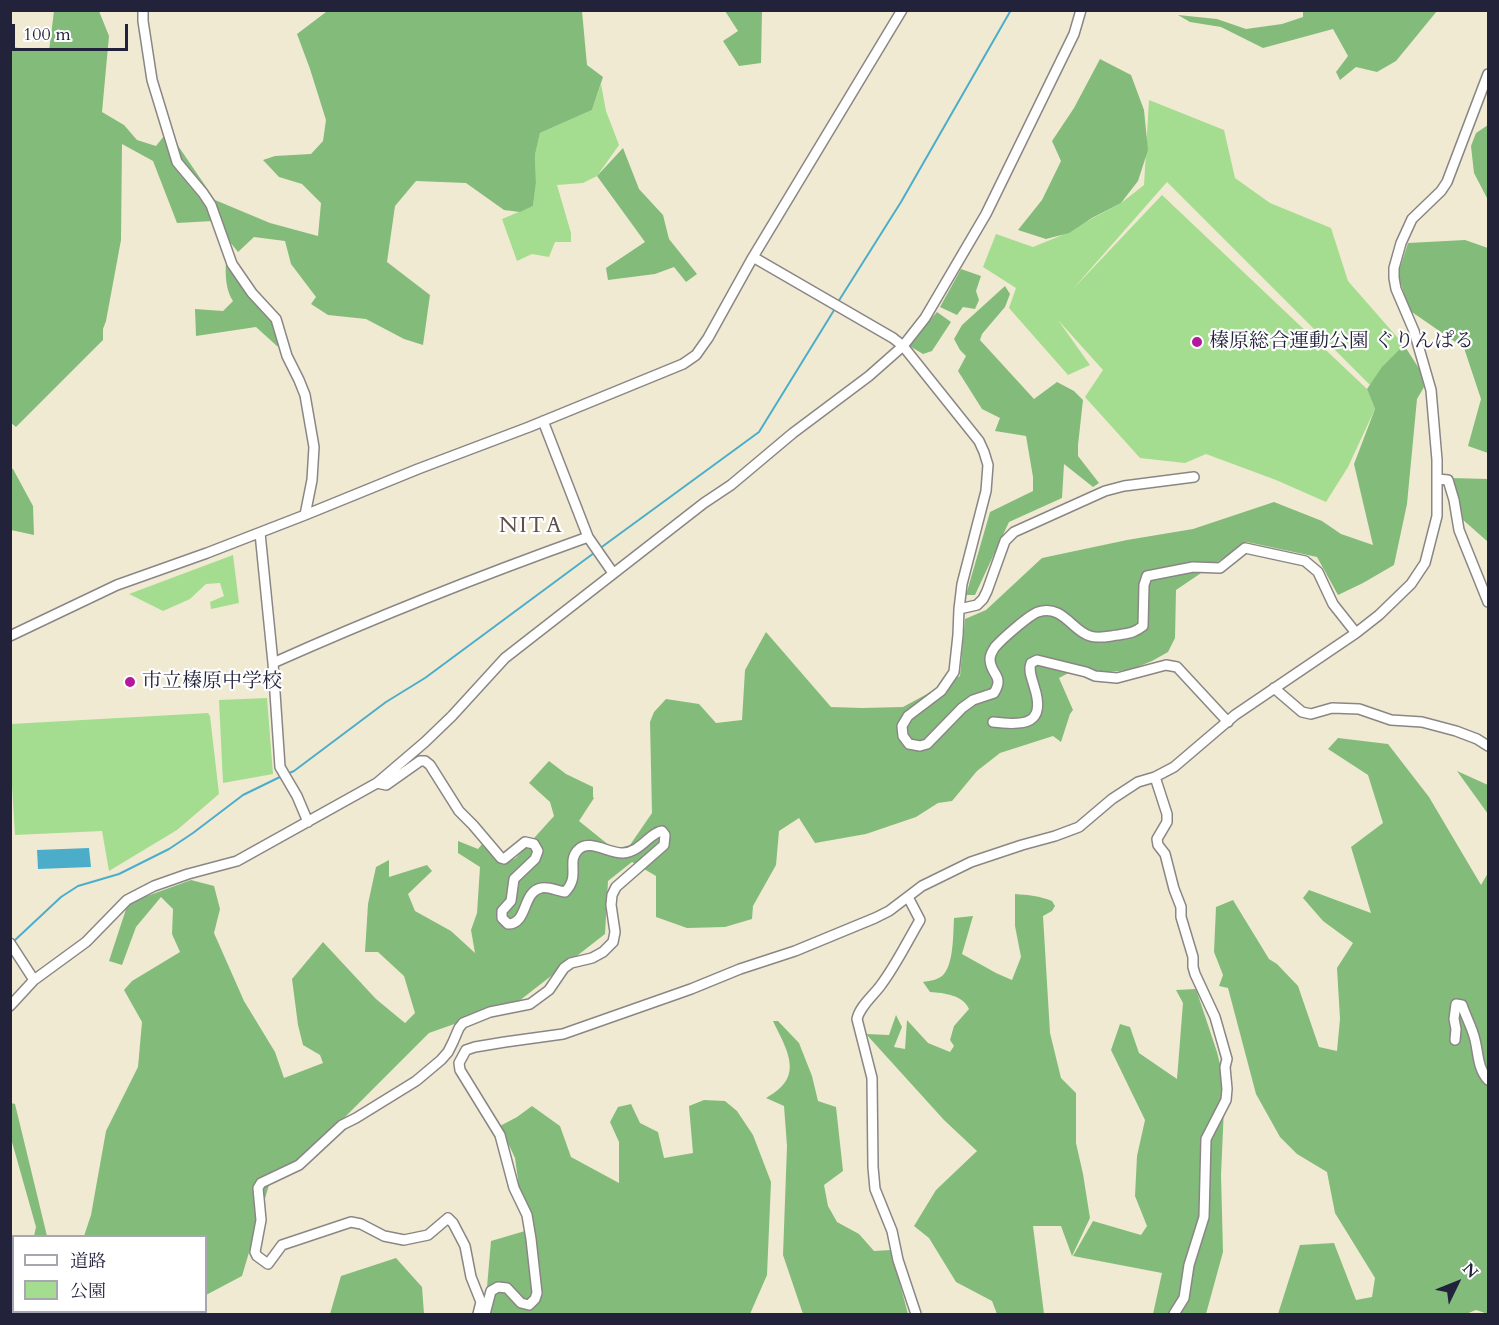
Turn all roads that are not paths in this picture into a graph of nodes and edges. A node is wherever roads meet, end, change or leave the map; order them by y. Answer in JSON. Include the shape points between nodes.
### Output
{"nodes":[{"id":1,"x":143,"y":10,"type":"edge"},
{"id":2,"x":902,"y":10,"type":"edge"},
{"id":3,"x":1081,"y":10,"type":"edge"},
{"id":4,"x":1488,"y":74,"type":"edge"},
{"id":5,"x":753,"y":257,"type":"junction"},
{"id":6,"x":903,"y":346,"type":"junction"},
{"id":7,"x":543,"y":421,"type":"junction"},
{"id":8,"x":1194,"y":477,"type":"dead end"},
{"id":9,"x":1437,"y":479,"type":"junction"},
{"id":10,"x":305,"y":516,"type":"junction"},
{"id":11,"x":260,"y":533,"type":"junction"},
{"id":12,"x":588,"y":537,"type":"junction"},
{"id":13,"x":613,"y":573,"type":"junction"},
{"id":14,"x":1488,"y":602,"type":"edge"},
{"id":15,"x":959,"y":609,"type":"junction"},
{"id":16,"x":1356,"y":633,"type":"junction"},
{"id":17,"x":11,"y":635,"type":"edge"},
{"id":18,"x":273,"y":663,"type":"junction"},
{"id":19,"x":1274,"y":688,"type":"junction"},
{"id":20,"x":993,"y":722,"type":"dead end"},
{"id":21,"x":1228,"y":722,"type":"junction"},
{"id":22,"x":1488,"y":746,"type":"edge"},
{"id":23,"x":1155,"y":777,"type":"junction"},
{"id":24,"x":378,"y":783,"type":"junction"},
{"id":25,"x":308,"y":822,"type":"junction"},
{"id":26,"x":908,"y":897,"type":"junction"},
{"id":27,"x":12,"y":946,"type":"edge"},
{"id":28,"x":34,"y":980,"type":"junction"},
{"id":29,"x":10,"y":1006,"type":"edge"},
{"id":30,"x":1455,"y":1040,"type":"dead end"},
{"id":31,"x":441,"y":1060,"type":"junction"},
{"id":32,"x":459,"y":1063,"type":"junction"},
{"id":33,"x":1488,"y":1080,"type":"edge"},
{"id":34,"x":478,"y":1314,"type":"edge"},
{"id":35,"x":485,"y":1314,"type":"edge"},
{"id":36,"x":916,"y":1314,"type":"edge"},
{"id":37,"x":1174,"y":1314,"type":"edge"}],
"edges":[{"from":1,"to":10,"type":"street","via":[[152,80],[177,162],[211,205],[232,264],[276,319],[305,395],[314,447]]},
{"from":2,"to":5,"type":"street"},
{"from":3,"to":6,"type":"street","via":[[1074,34],[986,214],[925,318]]},
{"from":4,"to":9,"type":"street","via":[[1447,182],[1412,219],[1394,268],[1396,289],[1414,331],[1431,390]]},
{"from":5,"to":6,"type":"street"},
{"from":5,"to":7,"type":"street","via":[[696,355],[683,364]]},
{"from":6,"to":13,"type":"street","via":[[731,485]]},
{"from":6,"to":15,"type":"street","via":[[978,441],[988,465],[986,491]]},
{"from":7,"to":10,"type":"street"},
{"from":7,"to":12,"type":"street"},
{"from":8,"to":15,"type":"street","via":[[1105,491],[1014,532],[1005,541],[982,599]]},
{"from":9,"to":14,"type":"street","via":[[1448,480],[1459,530]]},
{"from":9,"to":16,"type":"street","via":[[1437,516],[1425,563],[1385,611]]},
{"from":10,"to":11,"type":"street"},
{"from":11,"to":17,"type":"street","via":[[117,585]]},
{"from":11,"to":18,"type":"street"},
{"from":12,"to":13,"type":"street"},
{"from":12,"to":18,"type":"street","via":[[347,630]]},
{"from":13,"to":24,"type":"street","via":[[505,658],[439,729]]},
{"from":15,"to":16,"type":"street","via":[[954,672],[941,691],[908,716],[902,726],[909,744],[927,744],[962,708],[994,693],[998,677],[990,660],[994,648],[1037,612],[1061,615],[1090,636],[1136,632],[1143,626],[1147,576],[1193,567],[1220,568],[1245,548],[1305,561],[1318,572],[1333,604]]},
{"from":16,"to":19,"type":"street"},
{"from":18,"to":25,"type":"street","via":[[279,767]]},
{"from":19,"to":21,"type":"street"},
{"from":19,"to":22,"type":"street","via":[[1302,712],[1359,709],[1391,720],[1422,722],[1456,731]]},
{"from":20,"to":21,"type":"street","via":[[1012,725],[1035,717],[1038,698],[1029,669],[1037,660],[1117,678],[1173,666]]},
{"from":21,"to":23,"type":"street","via":[[1174,767]]},
{"from":23,"to":26,"type":"street","via":[[1138,782],[1112,799],[1079,827],[971,862]]},
{"from":23,"to":37,"type":"street","via":[[1167,814],[1158,845],[1165,854],[1181,907],[1192,967],[1215,1017],[1227,1059],[1226,1100],[1206,1139],[1204,1217],[1189,1265],[1184,1298]]},
{"from":24,"to":25,"type":"street"},
{"from":24,"to":31,"type":"street","via":[[386,785],[425,761],[459,812],[501,858],[525,842],[534,844],[538,851],[535,859],[514,879],[511,901],[502,911],[508,924],[519,921],[537,889],[565,892],[574,877],[572,861],[581,847],[630,852],[658,832],[665,836],[664,845],[612,895],[613,942],[592,958],[564,968],[549,990],[530,1004],[490,1012],[463,1023]]},
{"from":25,"to":28,"type":"street","via":[[237,861],[154,886],[127,900],[86,942]]},
{"from":26,"to":32,"type":"street","via":[[875,918],[795,951],[563,1034],[466,1050]]},
{"from":26,"to":36,"type":"street","via":[[920,920],[857,1019],[872,1078],[875,1189],[892,1231]]},
{"from":27,"to":28,"type":"street"},
{"from":28,"to":29,"type":"street"},
{"from":30,"to":33,"type":"street","via":[[1456,1004],[1462,1005]]},
{"from":31,"to":32,"type":"street"},
{"from":31,"to":34,"type":"street","via":[[416,1081],[342,1125],[299,1165],[261,1183],[261,1220],[255,1252],[268,1264],[282,1245],[351,1222],[404,1240],[428,1235],[448,1218],[465,1246],[481,1302]]},
{"from":32,"to":35,"type":"street","via":[[500,1135],[514,1188],[527,1215],[537,1293],[529,1305],[521,1303],[507,1288],[498,1287],[491,1291]]}]}
